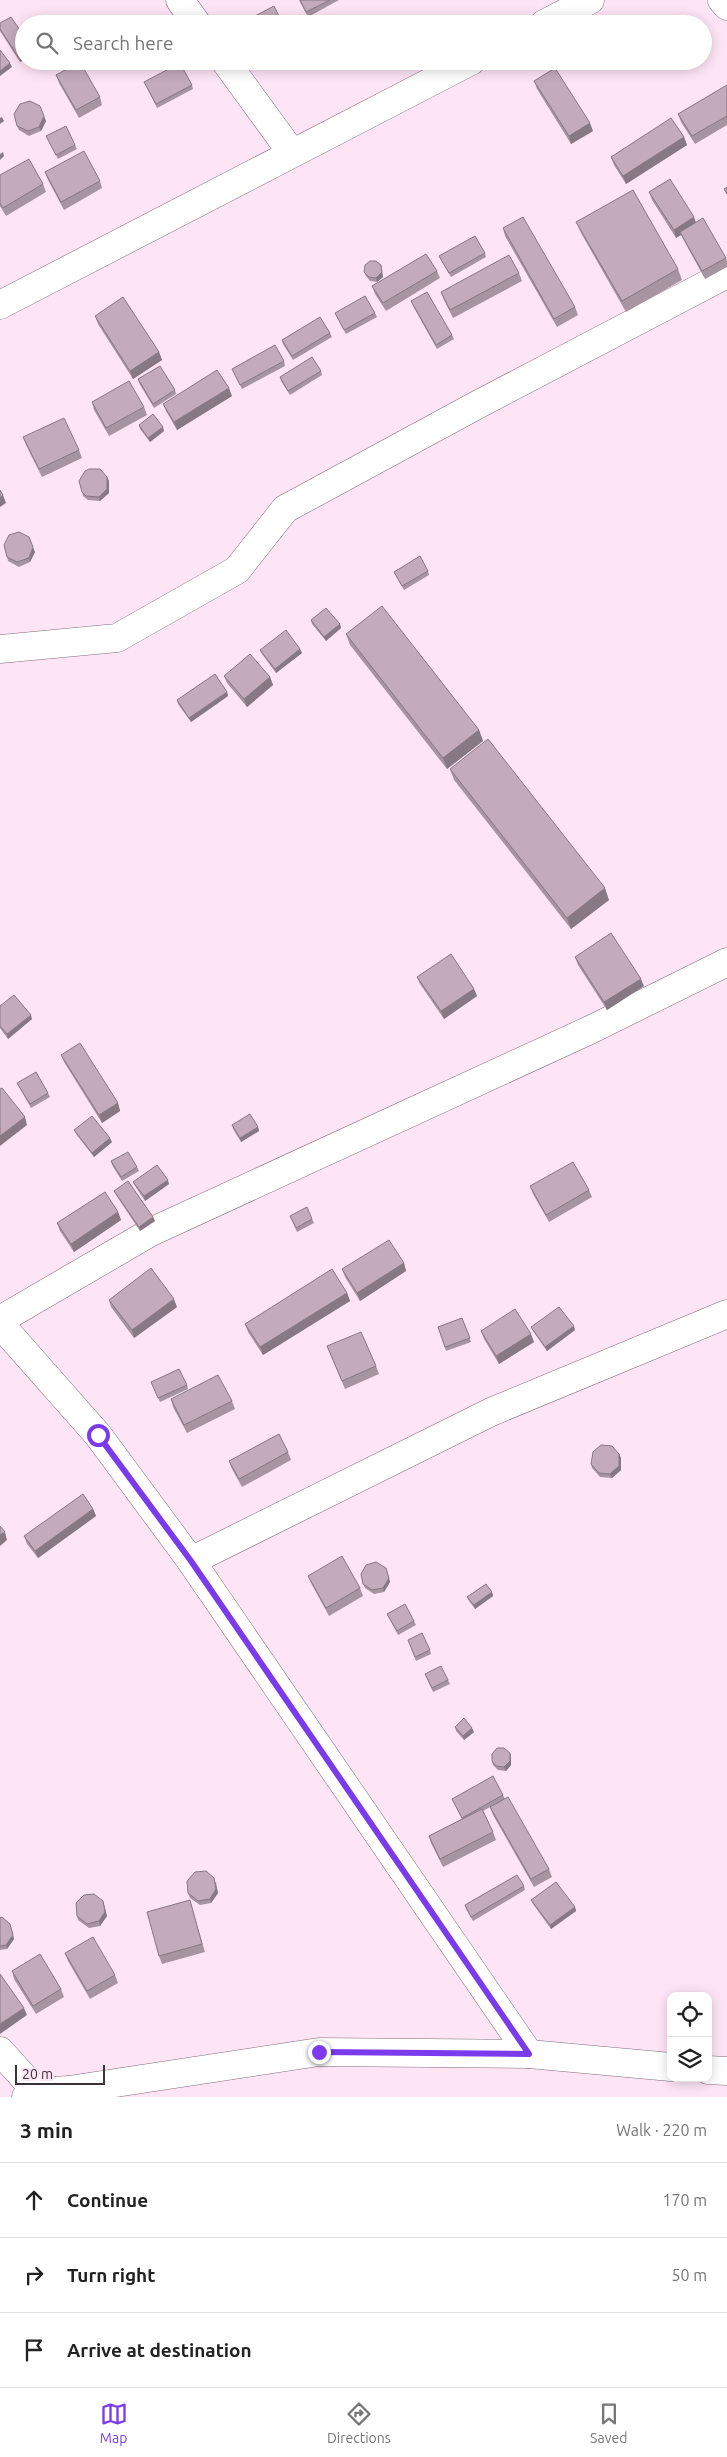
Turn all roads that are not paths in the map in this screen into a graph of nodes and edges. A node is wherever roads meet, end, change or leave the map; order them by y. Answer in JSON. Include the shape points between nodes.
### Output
{"nodes":[{"id":1,"x":180,"y":0,"type":"edge"},
{"id":2,"x":590,"y":0,"type":"edge"},
{"id":3,"x":722,"y":0,"type":"edge"},
{"id":4,"x":727,"y":6,"type":"edge"},
{"id":5,"x":191,"y":15,"type":"edge"},
{"id":6,"x":561,"y":15,"type":"edge"},
{"id":7,"x":232,"y":70,"type":"edge"},
{"id":8,"x":453,"y":70,"type":"edge"},
{"id":9,"x":292,"y":153,"type":"junction"},
{"id":10,"x":727,"y":274,"type":"edge"},
{"id":11,"x":0,"y":305,"type":"edge"},
{"id":12,"x":0,"y":648,"type":"edge"},
{"id":13,"x":727,"y":962,"type":"edge"},
{"id":14,"x":727,"y":1314,"type":"edge"},
{"id":15,"x":0,"y":1320,"type":"edge"},
{"id":16,"x":0,"y":1324,"type":"edge"},
{"id":17,"x":191,"y":1561,"type":"junction"},
{"id":18,"x":0,"y":2051,"type":"edge"},
{"id":19,"x":529,"y":2054,"type":"junction"},
{"id":20,"x":667,"y":2066,"type":"edge"},
{"id":21,"x":712,"y":2070,"type":"edge"},
{"id":22,"x":727,"y":2071,"type":"edge"},
{"id":23,"x":31,"y":2094,"type":"edge"}],
"edges":[{"from":1,"to":5,"type":"street"},
{"from":2,"to":6,"type":"street"},
{"from":3,"to":4,"type":"street"},
{"from":7,"to":9,"type":"street"},
{"from":8,"to":9,"type":"street"},
{"from":9,"to":11,"type":"street"},
{"from":10,"to":12,"type":"street","via":[[285,509],[237,570],[117,638]]},
{"from":13,"to":15,"type":"street","via":[[592,1029],[151,1232]]},
{"from":14,"to":17,"type":"street","via":[[490,1412]]},
{"from":16,"to":17,"type":"street","via":[[98,1435]]},
{"from":17,"to":19,"type":"street"},
{"from":18,"to":23,"type":"street"},
{"from":19,"to":20,"type":"street"},
{"from":19,"to":23,"type":"street","via":[[319,2052]]},
{"from":21,"to":22,"type":"street"}]}
